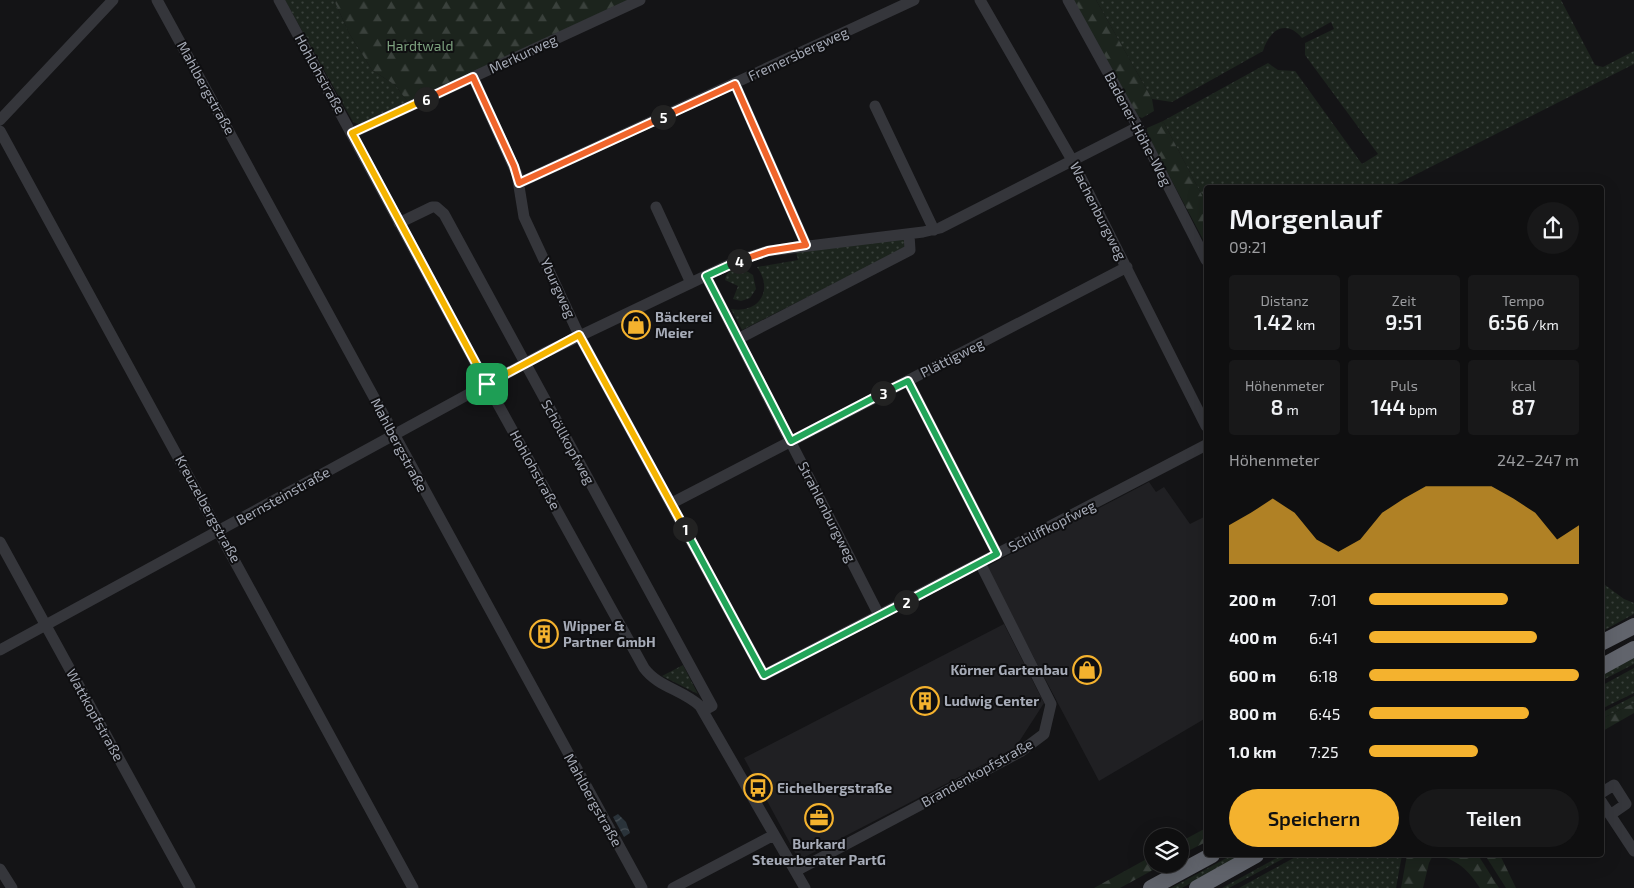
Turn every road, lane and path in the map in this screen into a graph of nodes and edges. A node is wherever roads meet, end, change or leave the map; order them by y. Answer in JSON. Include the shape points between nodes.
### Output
{"nodes":[{"id":1,"x":113,"y":0,"type":"edge"},
{"id":2,"x":157,"y":0,"type":"edge"},
{"id":3,"x":279,"y":0,"type":"edge"},
{"id":4,"x":640,"y":0,"type":"edge"},
{"id":5,"x":914,"y":0,"type":"edge"},
{"id":6,"x":980,"y":0,"type":"edge"},
{"id":7,"x":1068,"y":0,"type":"edge"},
{"id":8,"x":473,"y":77,"type":"junction"},
{"id":9,"x":737,"y":88,"type":"junction"},
{"id":10,"x":875,"y":106,"type":"dead end"},
{"id":11,"x":0,"y":120,"type":"edge"},
{"id":12,"x":1138,"y":127,"type":"junction"},
{"id":13,"x":0,"y":131,"type":"edge"},
{"id":14,"x":352,"y":133,"type":"junction"},
{"id":15,"x":1072,"y":160,"type":"junction"},
{"id":16,"x":519,"y":183,"type":"junction"},
{"id":17,"x":656,"y":207,"type":"dead end"},
{"id":18,"x":399,"y":223,"type":"junction"},
{"id":19,"x":934,"y":230,"type":"junction"},
{"id":20,"x":909,"y":234,"type":"junction"},
{"id":21,"x":806,"y":245,"type":"junction"},
{"id":22,"x":1204,"y":256,"type":"edge"},
{"id":23,"x":1127,"y":267,"type":"junction"},
{"id":24,"x":706,"y":276,"type":"junction"},
{"id":25,"x":691,"y":283,"type":"junction"},
{"id":26,"x":579,"y":335,"type":"junction"},
{"id":27,"x":738,"y":339,"type":"junction"},
{"id":28,"x":525,"y":363,"type":"junction"},
{"id":29,"x":908,"y":381,"type":"junction"},
{"id":30,"x":487,"y":384,"type":"junction"},
{"id":31,"x":1204,"y":422,"type":"edge"},
{"id":32,"x":393,"y":435,"type":"junction"},
{"id":33,"x":791,"y":441,"type":"junction"},
{"id":34,"x":1204,"y":446,"type":"edge"},
{"id":35,"x":672,"y":503,"type":"junction"},
{"id":36,"x":220,"y":531,"type":"junction"},
{"id":37,"x":0,"y":542,"type":"edge"},
{"id":38,"x":997,"y":554,"type":"junction"},
{"id":39,"x":980,"y":563,"type":"junction"},
{"id":40,"x":879,"y":616,"type":"junction"},
{"id":41,"x":46,"y":625,"type":"junction"},
{"id":42,"x":1634,"y":626,"type":"edge"},
{"id":43,"x":1604,"y":641,"type":"edge"},
{"id":44,"x":1634,"y":649,"type":"edge"},
{"id":45,"x":0,"y":650,"type":"edge"},
{"id":46,"x":1604,"y":665,"type":"edge"},
{"id":47,"x":764,"y":675,"type":"joint"},
{"id":48,"x":703,"y":711,"type":"junction"},
{"id":49,"x":1604,"y":791,"type":"edge"},
{"id":50,"x":1604,"y":806,"type":"edge"},
{"id":51,"x":1610,"y":815,"type":"junction"},
{"id":52,"x":774,"y":835,"type":"junction"},
{"id":53,"x":1634,"y":851,"type":"edge"},
{"id":54,"x":1208,"y":857,"type":"edge"},
{"id":55,"x":1252,"y":857,"type":"edge"},
{"id":56,"x":1260,"y":857,"type":"edge"},
{"id":57,"x":0,"y":869,"type":"edge"},
{"id":58,"x":796,"y":871,"type":"junction"},
{"id":59,"x":12,"y":888,"type":"edge"},
{"id":60,"x":190,"y":888,"type":"edge"},
{"id":61,"x":413,"y":888,"type":"edge"},
{"id":62,"x":642,"y":888,"type":"edge"},
{"id":63,"x":673,"y":888,"type":"edge"},
{"id":64,"x":805,"y":888,"type":"edge"},
{"id":65,"x":1151,"y":888,"type":"edge"},
{"id":66,"x":1197,"y":888,"type":"edge"},
{"id":67,"x":1215,"y":888,"type":"edge"}],
"edges":[{"from":1,"to":11,"type":"street"},
{"from":2,"to":32,"type":"street","name":"Mahlbergstraße"},
{"from":3,"to":14,"type":"street","name":"Hohlohstraße"},
{"from":4,"to":8,"type":"street","name":"Merkurweg"},
{"from":5,"to":9,"type":"street","name":"Fremersbergweg"},
{"from":6,"to":15,"type":"street","name":"Wachenburgweg"},
{"from":7,"to":12,"type":"street","name":"Badener-Höhe-Weg"},
{"from":8,"to":14,"type":"street","name":"Merkurweg"},
{"from":8,"to":16,"type":"street","name":"Yburgweg"},
{"from":9,"to":16,"type":"street","name":"Fremersbergweg"},
{"from":9,"to":21,"type":"street"},
{"from":10,"to":19,"type":"street"},
{"from":12,"to":15,"type":"street","name":"Bernsteinstraße"},
{"from":12,"to":22,"type":"street","name":"Badener-Höhe-Weg"},
{"from":13,"to":36,"type":"street","name":"Kreuzelbergstraße"},
{"from":14,"to":18,"type":"street","name":"Hohlohstraße"},
{"from":15,"to":19,"type":"street","name":"Bernsteinstraße"},
{"from":15,"to":23,"type":"street","name":"Wachenburgweg"},
{"from":16,"to":26,"type":"street","name":"Yburgweg","via":[[524,217]]},
{"from":17,"to":25,"type":"street"},
{"from":18,"to":28,"type":"street","name":"Schöllkopfweg","via":[[432,207],[440,210]]},
{"from":18,"to":30,"type":"street","name":"Hohlohstraße"},
{"from":19,"to":20,"type":"street","name":"Bernsteinstraße"},
{"from":20,"to":21,"type":"street","name":"Bernsteinstraße"},
{"from":20,"to":27,"type":"street","via":[[910,250]]},
{"from":21,"to":24,"type":"street","name":"Bernsteinstraße","via":[[754,254]]},
{"from":23,"to":29,"type":"street","name":"Plättigweg"},
{"from":23,"to":31,"type":"street","name":"Wachenburgweg"},
{"from":24,"to":25,"type":"street","name":"Bernsteinstraße"},
{"from":24,"to":27,"type":"street","name":"Strahlenburgweg"},
{"from":25,"to":26,"type":"street","name":"Bernsteinstraße"},
{"from":26,"to":28,"type":"street","name":"Bernsteinstraße"},
{"from":26,"to":35,"type":"street","name":"Yburgweg"},
{"from":27,"to":33,"type":"street","name":"Strahlenburgweg"},
{"from":28,"to":30,"type":"street","name":"Bernsteinstraße"},
{"from":28,"to":48,"type":"street","name":"Schöllkopfweg","via":[[712,706]]},
{"from":29,"to":33,"type":"street","name":"Plättigweg"},
{"from":29,"to":38,"type":"street"},
{"from":30,"to":32,"type":"street","name":"Bernsteinstraße"},
{"from":30,"to":48,"type":"street","name":"Hohlohstraße","via":[[644,668],[659,682],[692,699]]},
{"from":32,"to":36,"type":"street","name":"Bernsteinstraße"},
{"from":32,"to":62,"type":"street","name":"Mahlbergstraße"},
{"from":33,"to":35,"type":"street","name":"Plättigweg"},
{"from":33,"to":40,"type":"street","name":"Strahlenburgweg"},
{"from":34,"to":38,"type":"street","name":"Schliffkopfweg"},
{"from":35,"to":47,"type":"street","name":"Yburgweg"},
{"from":36,"to":41,"type":"street","name":"Bernsteinstraße"},
{"from":36,"to":61,"type":"street","name":"Kreuzelbergstraße"},
{"from":37,"to":41,"type":"street","name":"Wattkopfstraße"},
{"from":38,"to":39,"type":"street","name":"Schliffkopfweg"},
{"from":39,"to":40,"type":"street","name":"Schliffkopfweg"},
{"from":39,"to":58,"type":"street","name":"Brandenkopfstraße","via":[[1051,704],[1044,734],[1020,752]]},
{"from":40,"to":47,"type":"street","name":"Schliffkopfweg"},
{"from":41,"to":45,"type":"street","name":"Bernsteinstraße"},
{"from":41,"to":60,"type":"street","name":"Wattkopfstraße"},
{"from":42,"to":43,"type":"highway"},
{"from":44,"to":46,"type":"highway"},
{"from":48,"to":52,"type":"street","name":"Hohlohstraße"},
{"from":49,"to":51,"type":"street","via":[[1614,785],[1626,804]]},
{"from":50,"to":51,"type":"street"},
{"from":51,"to":53,"type":"street"},
{"from":52,"to":58,"type":"street","name":"Hohlohstraße"},
{"from":52,"to":63,"type":"street"},
{"from":54,"to":65,"type":"highway"},
{"from":55,"to":66,"type":"highway"},
{"from":56,"to":67,"type":"highway","via":[[1240,874]]},
{"from":57,"to":59,"type":"street"},
{"from":58,"to":64,"type":"street","name":"Hohlohstraße"}]}
